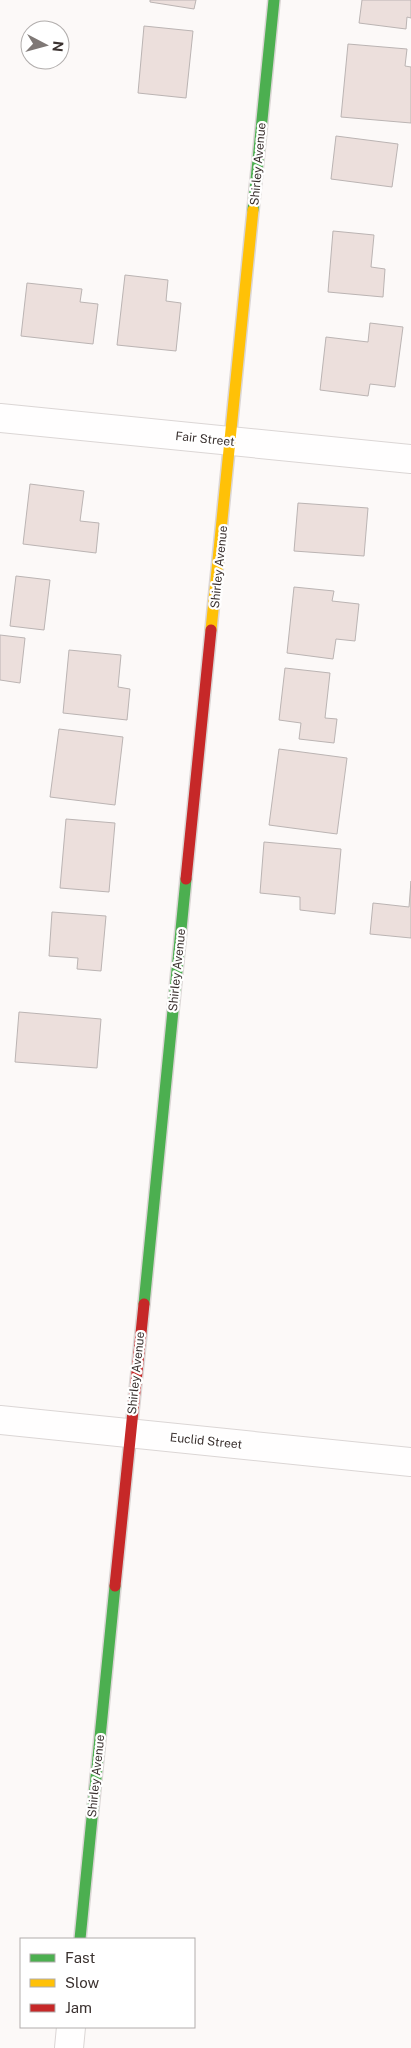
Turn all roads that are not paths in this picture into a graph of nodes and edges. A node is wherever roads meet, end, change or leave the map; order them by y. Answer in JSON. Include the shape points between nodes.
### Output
{"nodes":[{"id":1,"x":274,"y":0,"type":"edge"},
{"id":2,"x":0,"y":418,"type":"edge"},
{"id":3,"x":231,"y":442,"type":"junction"},
{"id":4,"x":411,"y":459,"type":"edge"},
{"id":5,"x":0,"y":1420,"type":"edge"},
{"id":6,"x":130,"y":1433,"type":"junction"},
{"id":7,"x":411,"y":1462,"type":"edge"},
{"id":8,"x":80,"y":1938,"type":"edge"},
{"id":9,"x":72,"y":2028,"type":"edge"},
{"id":10,"x":69,"y":2048,"type":"edge"}],
"edges":[{"from":1,"to":3,"type":"street","name":"Shirley Avenue"},
{"from":2,"to":3,"type":"street","name":"Fair Street"},
{"from":3,"to":4,"type":"street","name":"Fair Street"},
{"from":3,"to":6,"type":"street","name":"Shirley Avenue"},
{"from":5,"to":6,"type":"street","name":"Euclid Street"},
{"from":6,"to":7,"type":"street","name":"Euclid Street"},
{"from":6,"to":8,"type":"street","name":"Shirley Avenue"},
{"from":9,"to":10,"type":"street"}]}
